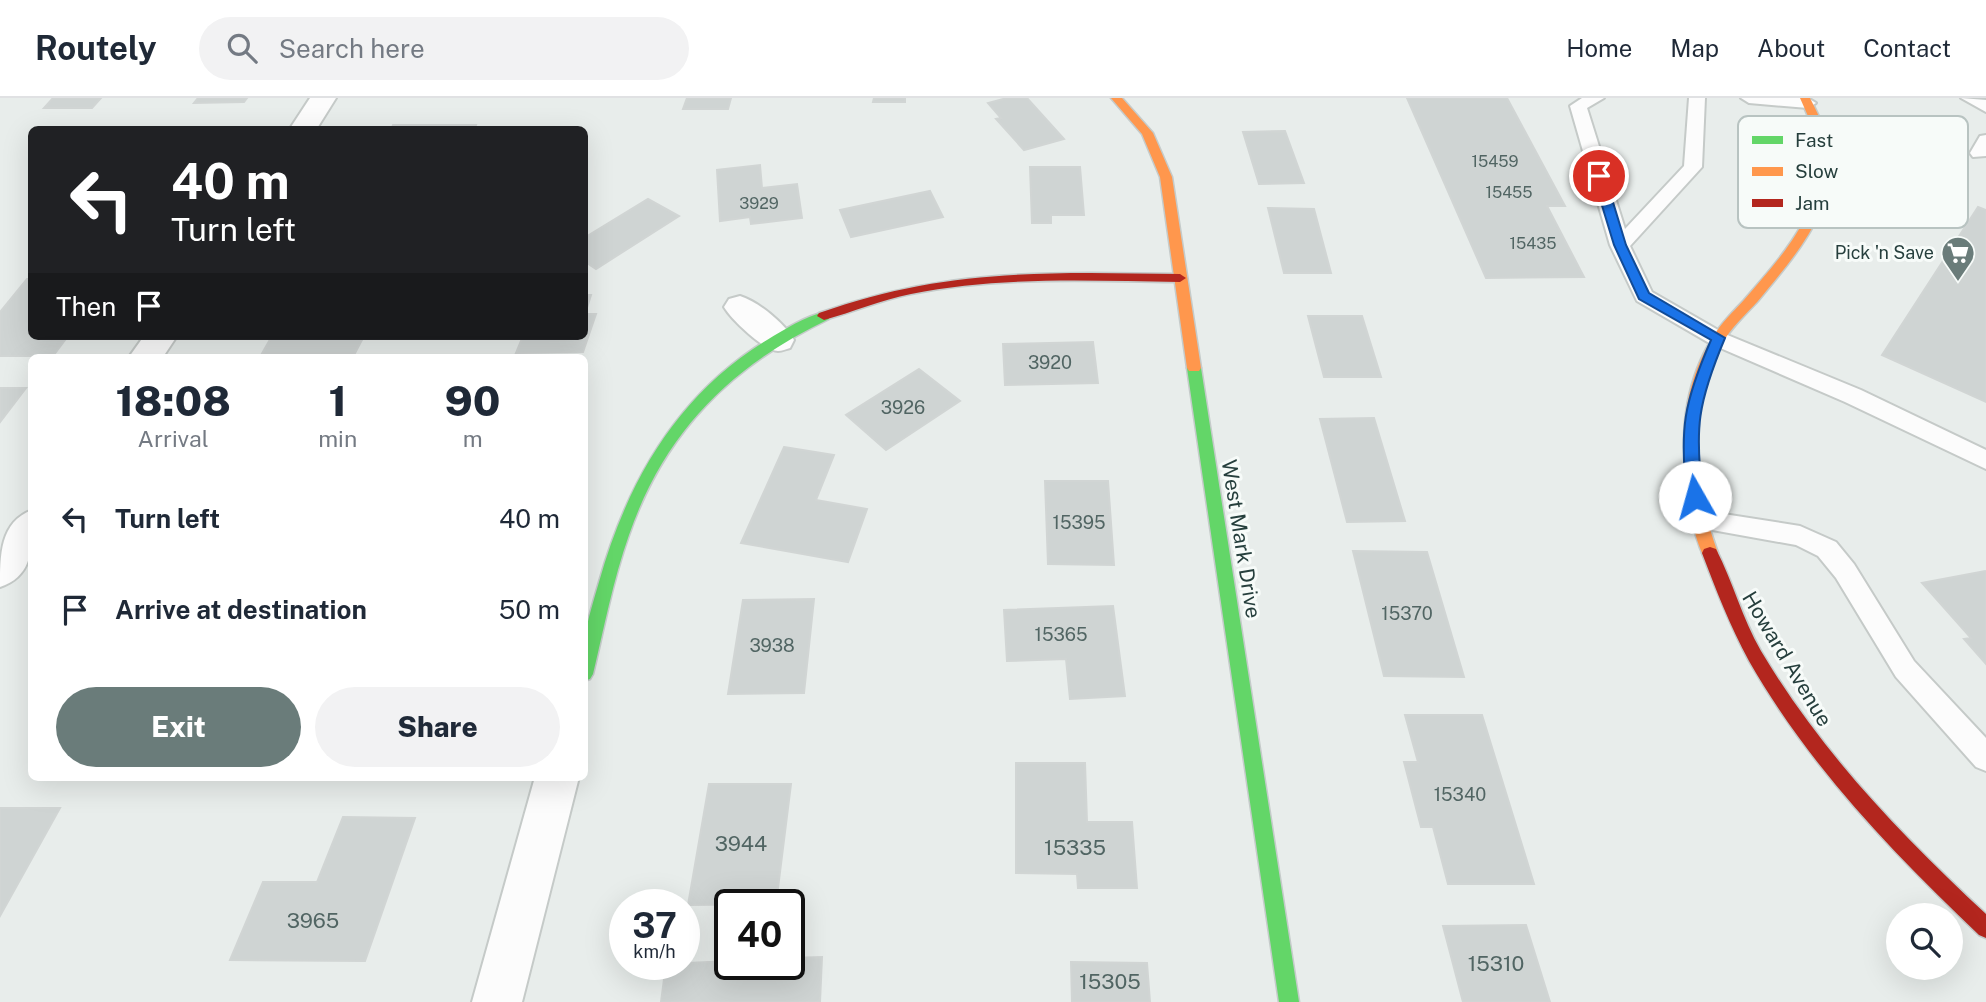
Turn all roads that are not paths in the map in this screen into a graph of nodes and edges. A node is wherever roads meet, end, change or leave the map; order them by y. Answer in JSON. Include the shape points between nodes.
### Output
{"nodes":[{"id":1,"x":323,"y":98,"type":"edge"},
{"id":2,"x":1115,"y":98,"type":"edge"},
{"id":3,"x":1596,"y":98,"type":"edge"},
{"id":4,"x":1697,"y":98,"type":"edge"},
{"id":5,"x":1748,"y":98,"type":"edge"},
{"id":6,"x":1969,"y":98,"type":"edge"},
{"id":7,"x":1807,"y":101,"type":"edge"},
{"id":8,"x":1986,"y":107,"type":"edge"},
{"id":9,"x":305,"y":126,"type":"edge"},
{"id":10,"x":1806,"y":228,"type":"edge"},
{"id":11,"x":1620,"y":245,"type":"junction"},
{"id":12,"x":1180,"y":278,"type":"junction"},
{"id":13,"x":740,"y":307,"type":"dead end"},
{"id":14,"x":1718,"y":338,"type":"junction"},
{"id":15,"x":778,"y":340,"type":"junction"},
{"id":16,"x":1986,"y":460,"type":"edge"},
{"id":17,"x":1698,"y":519,"type":"junction"},
{"id":18,"x":28,"y":531,"type":"edge"},
{"id":19,"x":0,"y":571,"type":"edge"},
{"id":20,"x":588,"y":659,"type":"edge"},
{"id":21,"x":1986,"y":758,"type":"edge"},
{"id":22,"x":556,"y":781,"type":"edge"},
{"id":23,"x":1986,"y":928,"type":"edge"},
{"id":24,"x":497,"y":1002,"type":"edge"},
{"id":25,"x":1289,"y":1002,"type":"edge"}],
"edges":[{"from":1,"to":9,"type":"street"},
{"from":2,"to":12,"type":"street","name":"West Mark Drive","via":[[1147,133],[1157,152],[1166,177]]},
{"from":3,"to":11,"type":"lane","via":[[1578,106]]},
{"from":4,"to":11,"type":"lane","via":[[1693,167]]},
{"from":5,"to":7,"type":"lane"},
{"from":6,"to":8,"type":"lane"},
{"from":10,"to":14,"type":"street","name":"Howard Avenue"},
{"from":11,"to":14,"type":"lane","via":[[1644,296]]},
{"from":12,"to":15,"type":"street","via":[[998,277],[923,286],[868,298]]},
{"from":12,"to":25,"type":"street","name":"West Mark Drive"},
{"from":13,"to":15,"type":"street"},
{"from":14,"to":16,"type":"lane"},
{"from":14,"to":17,"type":"street","name":"Howard Avenue","via":[[1691,416],[1689,452]]},
{"from":15,"to":20,"type":"street","via":[[709,390],[671,434],[637,493]]},
{"from":17,"to":21,"type":"lane","via":[[1800,536],[1827,549],[1905,669]]},
{"from":17,"to":23,"type":"street","name":"Howard Avenue","via":[[1723,592],[1762,666],[1817,748],[1930,877]]},
{"from":18,"to":19,"type":"street"},
{"from":22,"to":24,"type":"street"}]}
